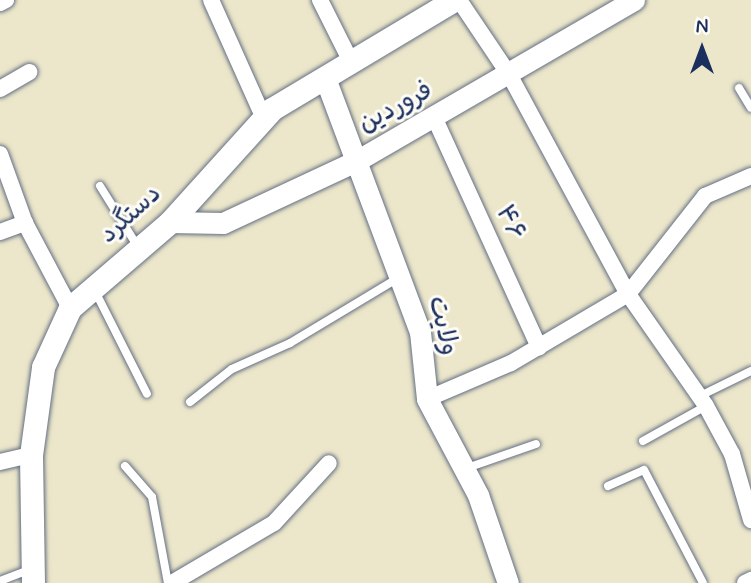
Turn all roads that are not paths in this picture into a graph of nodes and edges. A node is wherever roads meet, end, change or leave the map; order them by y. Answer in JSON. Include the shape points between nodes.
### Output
{"nodes":[{"id":1,"x":6,"y":0,"type":"edge"},
{"id":2,"x":211,"y":0,"type":"edge"},
{"id":3,"x":320,"y":0,"type":"edge"},
{"id":4,"x":457,"y":0,"type":"edge"},
{"id":5,"x":634,"y":0,"type":"edge"},
{"id":6,"x":0,"y":3,"type":"edge"},
{"id":7,"x":351,"y":62,"type":"junction"},
{"id":8,"x":30,"y":72,"type":"dead end"},
{"id":9,"x":510,"y":76,"type":"junction"},
{"id":10,"x":325,"y":78,"type":"junction"},
{"id":11,"x":739,"y":88,"type":"dead end"},
{"id":12,"x":0,"y":89,"type":"edge"},
{"id":13,"x":751,"y":108,"type":"edge"},
{"id":14,"x":263,"y":117,"type":"junction"},
{"id":15,"x":435,"y":119,"type":"junction"},
{"id":16,"x":0,"y":154,"type":"edge"},
{"id":17,"x":358,"y":160,"type":"junction"},
{"id":18,"x":751,"y":176,"type":"edge"},
{"id":19,"x":100,"y":186,"type":"dead end"},
{"id":20,"x":170,"y":222,"type":"junction"},
{"id":21,"x":25,"y":223,"type":"junction"},
{"id":22,"x":0,"y":232,"type":"edge"},
{"id":23,"x":139,"y":249,"type":"junction"},
{"id":24,"x":400,"y":277,"type":"junction"},
{"id":25,"x":92,"y":285,"type":"junction"},
{"id":26,"x":628,"y":295,"type":"junction"},
{"id":27,"x":70,"y":308,"type":"junction"},
{"id":28,"x":539,"y":347,"type":"junction"},
{"id":29,"x":751,"y":371,"type":"edge"},
{"id":30,"x":147,"y":394,"type":"dead end"},
{"id":31,"x":427,"y":399,"type":"junction"},
{"id":32,"x":703,"y":401,"type":"junction"},
{"id":33,"x":190,"y":402,"type":"dead end"},
{"id":34,"x":643,"y":441,"type":"dead end"},
{"id":35,"x":536,"y":444,"type":"dead end"},
{"id":36,"x":31,"y":455,"type":"junction"},
{"id":37,"x":0,"y":462,"type":"edge"},
{"id":38,"x":329,"y":463,"type":"dead end"},
{"id":39,"x":125,"y":466,"type":"dead end"},
{"id":40,"x":464,"y":469,"type":"junction"},
{"id":41,"x":608,"y":486,"type":"dead end"},
{"id":42,"x":749,"y":510,"type":"edge"},
{"id":43,"x":32,"y":576,"type":"edge"},
{"id":44,"x":751,"y":580,"type":"edge"},
{"id":45,"x":0,"y":581,"type":"edge"},
{"id":46,"x":170,"y":583,"type":"edge"},
{"id":47,"x":508,"y":583,"type":"edge"},
{"id":48,"x":703,"y":583,"type":"edge"},
{"id":49,"x":745,"y":583,"type":"edge"}],
"edges":[{"from":1,"to":6,"type":"street"},
{"from":2,"to":14,"type":"street"},
{"from":3,"to":7,"type":"street"},
{"from":4,"to":7,"type":"main road","name":"دستگرد"},
{"from":4,"to":9,"type":"street"},
{"from":5,"to":9,"type":"street","name":"فروردین"},
{"from":7,"to":10,"type":"main road","name":"دستگرد"},
{"from":8,"to":12,"type":"street"},
{"from":9,"to":15,"type":"street","name":"فروردین"},
{"from":9,"to":26,"type":"street"},
{"from":10,"to":14,"type":"main road","name":"دستگرد"},
{"from":10,"to":17,"type":"street","name":"ولایت"},
{"from":11,"to":13,"type":"lane"},
{"from":14,"to":20,"type":"main road","name":"دستگرد"},
{"from":15,"to":17,"type":"street","name":"فروردین"},
{"from":15,"to":28,"type":"street","name":"۴۶"},
{"from":16,"to":21,"type":"street"},
{"from":17,"to":20,"type":"street","name":"فروردین","via":[[223,223]]},
{"from":17,"to":24,"type":"street","name":"ولایت"},
{"from":18,"to":26,"type":"street","via":[[705,197]]},
{"from":19,"to":23,"type":"lane"},
{"from":20,"to":23,"type":"main road","name":"دستگرد"},
{"from":21,"to":22,"type":"street"},
{"from":21,"to":27,"type":"street"},
{"from":23,"to":25,"type":"main road","name":"دستگرد"},
{"from":24,"to":31,"type":"street","name":"ولایت","via":[[420,332]]},
{"from":24,"to":33,"type":"lane","via":[[290,343],[232,369]]},
{"from":25,"to":27,"type":"main road","name":"دستگرد"},
{"from":25,"to":30,"type":"lane"},
{"from":26,"to":28,"type":"street"},
{"from":26,"to":32,"type":"street"},
{"from":27,"to":36,"type":"main road","name":"دستگرد","via":[[43,367]]},
{"from":28,"to":31,"type":"street"},
{"from":29,"to":32,"type":"lane"},
{"from":31,"to":40,"type":"street","name":"ولایت"},
{"from":32,"to":34,"type":"lane"},
{"from":32,"to":42,"type":"street","via":[[732,454]]},
{"from":35,"to":40,"type":"lane"},
{"from":36,"to":37,"type":"street"},
{"from":36,"to":43,"type":"main road","name":"دستگرد"},
{"from":38,"to":46,"type":"street","via":[[274,523]]},
{"from":39,"to":46,"type":"lane","via":[[152,497]]},
{"from":40,"to":47,"type":"street","name":"ولایت"},
{"from":41,"to":48,"type":"lane","via":[[644,470]]},
{"from":43,"to":45,"type":"lane"},
{"from":44,"to":49,"type":"street"}]}
